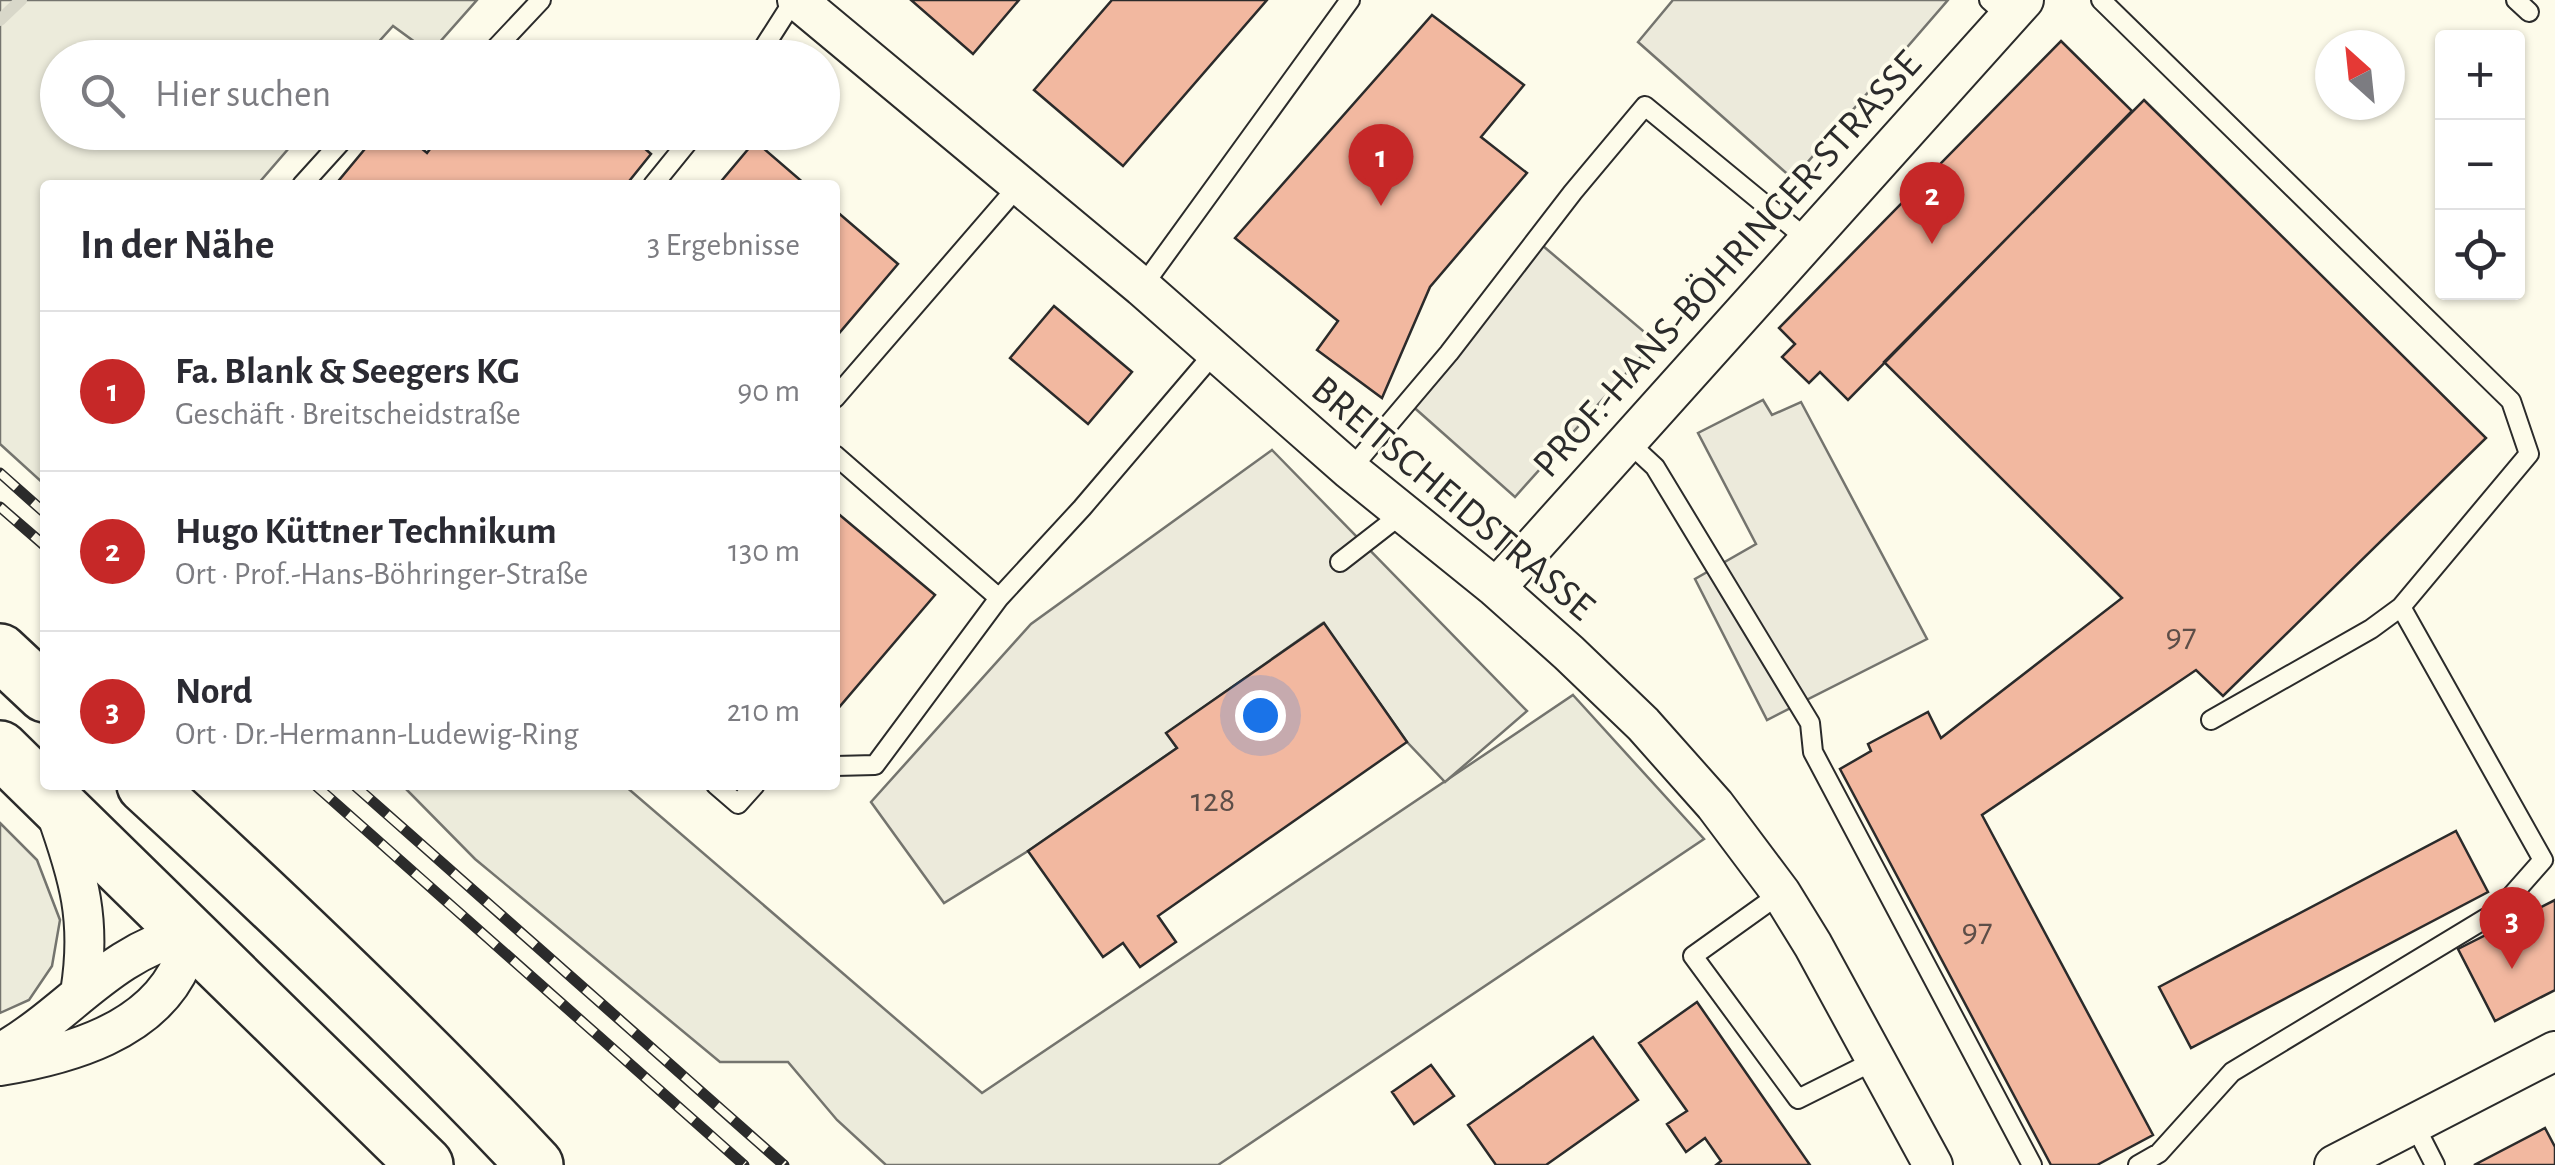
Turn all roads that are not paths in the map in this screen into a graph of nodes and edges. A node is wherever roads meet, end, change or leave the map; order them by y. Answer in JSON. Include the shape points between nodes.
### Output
{"nodes":[{"id":1,"x":541,"y":0,"type":"edge"},
{"id":2,"x":1350,"y":0,"type":"edge"},
{"id":3,"x":2102,"y":0,"type":"edge"},
{"id":4,"x":810,"y":4,"type":"edge"},
{"id":5,"x":2007,"y":6,"type":"edge"},
{"id":6,"x":503,"y":40,"type":"edge"},
{"id":7,"x":775,"y":40,"type":"edge"},
{"id":8,"x":334,"y":150,"type":"edge"},
{"id":9,"x":681,"y":150,"type":"edge"},
{"id":10,"x":307,"y":180,"type":"edge"},
{"id":11,"x":657,"y":180,"type":"edge"},
{"id":12,"x":1020,"y":184,"type":"junction"},
{"id":13,"x":1808,"y":240,"type":"junction"},
{"id":14,"x":1142,"y":287,"type":"junction"},
{"id":15,"x":1214,"y":352,"type":"junction"},
{"id":16,"x":840,"y":392,"type":"edge"},
{"id":17,"x":1628,"y":441,"type":"junction"},
{"id":18,"x":840,"y":460,"type":"edge"},
{"id":19,"x":1350,"y":470,"type":"junction"},
{"id":20,"x":1404,"y":513,"type":"junction"},
{"id":21,"x":1340,"y":562,"type":"dead end"},
{"id":22,"x":1496,"y":588,"type":"junction"},
{"id":23,"x":999,"y":598,"type":"junction"},
{"id":24,"x":2401,"y":606,"type":"junction"},
{"id":25,"x":0,"y":652,"type":"edge"},
{"id":26,"x":40,"y":689,"type":"edge"},
{"id":27,"x":2211,"y":720,"type":"dead end"},
{"id":28,"x":0,"y":750,"type":"edge"},
{"id":29,"x":840,"y":766,"type":"edge"},
{"id":30,"x":40,"y":787,"type":"edge"},
{"id":31,"x":43,"y":790,"type":"edge"},
{"id":32,"x":150,"y":790,"type":"edge"},
{"id":33,"x":722,"y":790,"type":"edge"},
{"id":34,"x":751,"y":790,"type":"edge"},
{"id":35,"x":52,"y":798,"type":"junction"},
{"id":36,"x":199,"y":835,"type":"junction"},
{"id":37,"x":1781,"y":892,"type":"junction"},
{"id":38,"x":294,"y":924,"type":"junction"},
{"id":39,"x":189,"y":933,"type":"junction"},
{"id":40,"x":80,"y":993,"type":"junction"},
{"id":41,"x":2555,"y":1050,"type":"edge"},
{"id":42,"x":0,"y":1052,"type":"edge"},
{"id":43,"x":1876,"y":1060,"type":"junction"},
{"id":44,"x":0,"y":1066,"type":"edge"},
{"id":45,"x":2414,"y":1124,"type":"junction"},
{"id":46,"x":425,"y":1165,"type":"edge"},
{"id":47,"x":534,"y":1165,"type":"edge"},
{"id":48,"x":1933,"y":1165,"type":"edge"},
{"id":49,"x":2032,"y":1165,"type":"edge"},
{"id":50,"x":2138,"y":1165,"type":"edge"},
{"id":51,"x":2334,"y":1165,"type":"edge"},
{"id":52,"x":2435,"y":1165,"type":"edge"}],
"edges":[{"from":1,"to":6,"type":"lane"},
{"from":2,"to":14,"type":"lane"},
{"from":3,"to":24,"type":"lane","via":[[2511,401],[2529,454]]},
{"from":4,"to":7,"type":"lane"},
{"from":4,"to":12,"type":"street","name":"BREITSCHEIDSTRASSE"},
{"from":5,"to":13,"type":"street","name":"PROF.-HANS-BÖHRINGER-STRASSE"},
{"from":8,"to":10,"type":"lane"},
{"from":9,"to":11,"type":"lane"},
{"from":12,"to":14,"type":"street","name":"BREITSCHEIDSTRASSE"},
{"from":12,"to":16,"type":"lane"},
{"from":13,"to":17,"type":"street","name":"PROF.-HANS-BÖHRINGER-STRASSE"},
{"from":13,"to":19,"type":"lane","via":[[1645,106]]},
{"from":14,"to":15,"type":"street","name":"BREITSCHEIDSTRASSE"},
{"from":15,"to":19,"type":"street","name":"BREITSCHEIDSTRASSE"},
{"from":15,"to":23,"type":"lane"},
{"from":17,"to":22,"type":"street","name":"PROF.-HANS-BÖHRINGER-STRASSE"},
{"from":17,"to":49,"type":"lane","via":[[1655,467],[1810,723],[1813,752]]},
{"from":18,"to":23,"type":"lane"},
{"from":19,"to":20,"type":"street","name":"BREITSCHEIDSTRASSE"},
{"from":20,"to":21,"type":"lane"},
{"from":20,"to":22,"type":"street","name":"BREITSCHEIDSTRASSE"},
{"from":22,"to":37,"type":"street","name":"BREITSCHEIDSTRASSE","via":[[1643,724]]},
{"from":23,"to":29,"type":"lane","via":[[875,765]]},
{"from":24,"to":27,"type":"lane"},
{"from":24,"to":50,"type":"lane","via":[[2543,860],[2498,912],[2232,1072],[2159,1153]]},
{"from":25,"to":26,"type":"main road"},
{"from":28,"to":30,"type":"main road"},
{"from":31,"to":35,"type":"main road"},
{"from":32,"to":36,"type":"main road"},
{"from":33,"to":34,"type":"lane","via":[[738,804]]},
{"from":35,"to":39,"type":"main road"},
{"from":35,"to":40,"type":"street","via":[[82,894],[86,962]]},
{"from":36,"to":38,"type":"main road"},
{"from":36,"to":39,"type":"main road","via":[[198,898]]},
{"from":37,"to":43,"type":"street","name":"BREITSCHEIDSTRASSE"},
{"from":37,"to":43,"type":"lane","via":[[1692,956],[1798,1099]]},
{"from":38,"to":39,"type":"main road"},
{"from":38,"to":47,"type":"main road"},
{"from":39,"to":40,"type":"street","via":[[136,952]]},
{"from":39,"to":44,"type":"street","via":[[164,994],[142,1015],[72,1049]]},
{"from":39,"to":46,"type":"main road"},
{"from":40,"to":42,"type":"street"},
{"from":41,"to":45,"type":"street"},
{"from":43,"to":48,"type":"street","name":"BREITSCHEIDSTRASSE"},
{"from":45,"to":51,"type":"street"},
{"from":45,"to":52,"type":"lane"}]}
